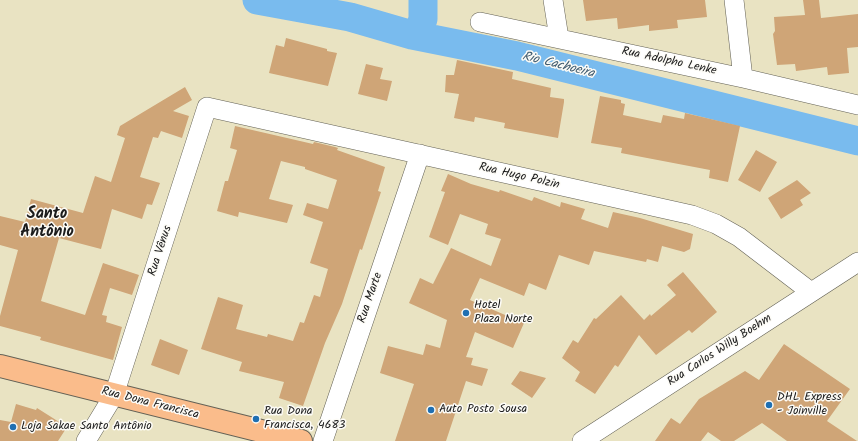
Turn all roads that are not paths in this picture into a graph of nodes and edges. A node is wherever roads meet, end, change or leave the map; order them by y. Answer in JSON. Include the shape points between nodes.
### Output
{"nodes":[{"id":1,"x":553,"y":0,"type":"edge"},
{"id":2,"x":734,"y":0,"type":"edge"},
{"id":3,"x":480,"y":22,"type":"dead end"},
{"id":4,"x":559,"y":38,"type":"junction"},
{"id":5,"x":743,"y":78,"type":"junction"},
{"id":6,"x":858,"y":104,"type":"edge"},
{"id":7,"x":207,"y":107,"type":"joint"},
{"id":8,"x":420,"y":154,"type":"junction"},
{"id":9,"x":858,"y":262,"type":"edge"},
{"id":10,"x":812,"y":292,"type":"junction"},
{"id":11,"x":0,"y":366,"type":"edge"},
{"id":12,"x":114,"y":395,"type":"junction"},
{"id":13,"x":86,"y":441,"type":"edge"},
{"id":14,"x":301,"y":441,"type":"edge"},
{"id":15,"x":323,"y":441,"type":"edge"},
{"id":16,"x":582,"y":441,"type":"edge"}],
"edges":[{"from":1,"to":4,"type":"street"},
{"from":2,"to":5,"type":"street"},
{"from":3,"to":4,"type":"street","name":"Rua Adolpho Lenke"},
{"from":4,"to":5,"type":"street","name":"Rua Adolpho Lenke"},
{"from":5,"to":6,"type":"street","name":"Rua Adolpho Lenke"},
{"from":7,"to":8,"type":"street","name":"Rua Hugo Polzin"},
{"from":7,"to":12,"type":"street","name":"Rua Vênus"},
{"from":8,"to":10,"type":"street","name":"Rua Hugo Polzin","via":[[692,215],[716,224],[739,237]]},
{"from":8,"to":15,"type":"street","name":"Rua Marte"},
{"from":9,"to":10,"type":"street","name":"Rua Carlos Willy Boehm"},
{"from":10,"to":16,"type":"street","name":"Rua Carlos Willy Boehm"},
{"from":11,"to":12,"type":"main road","name":"Rua Dona Francisca"},
{"from":12,"to":13,"type":"street","name":"Rua Vênus"},
{"from":12,"to":14,"type":"main road","name":"Rua Dona Francisca"}]}
